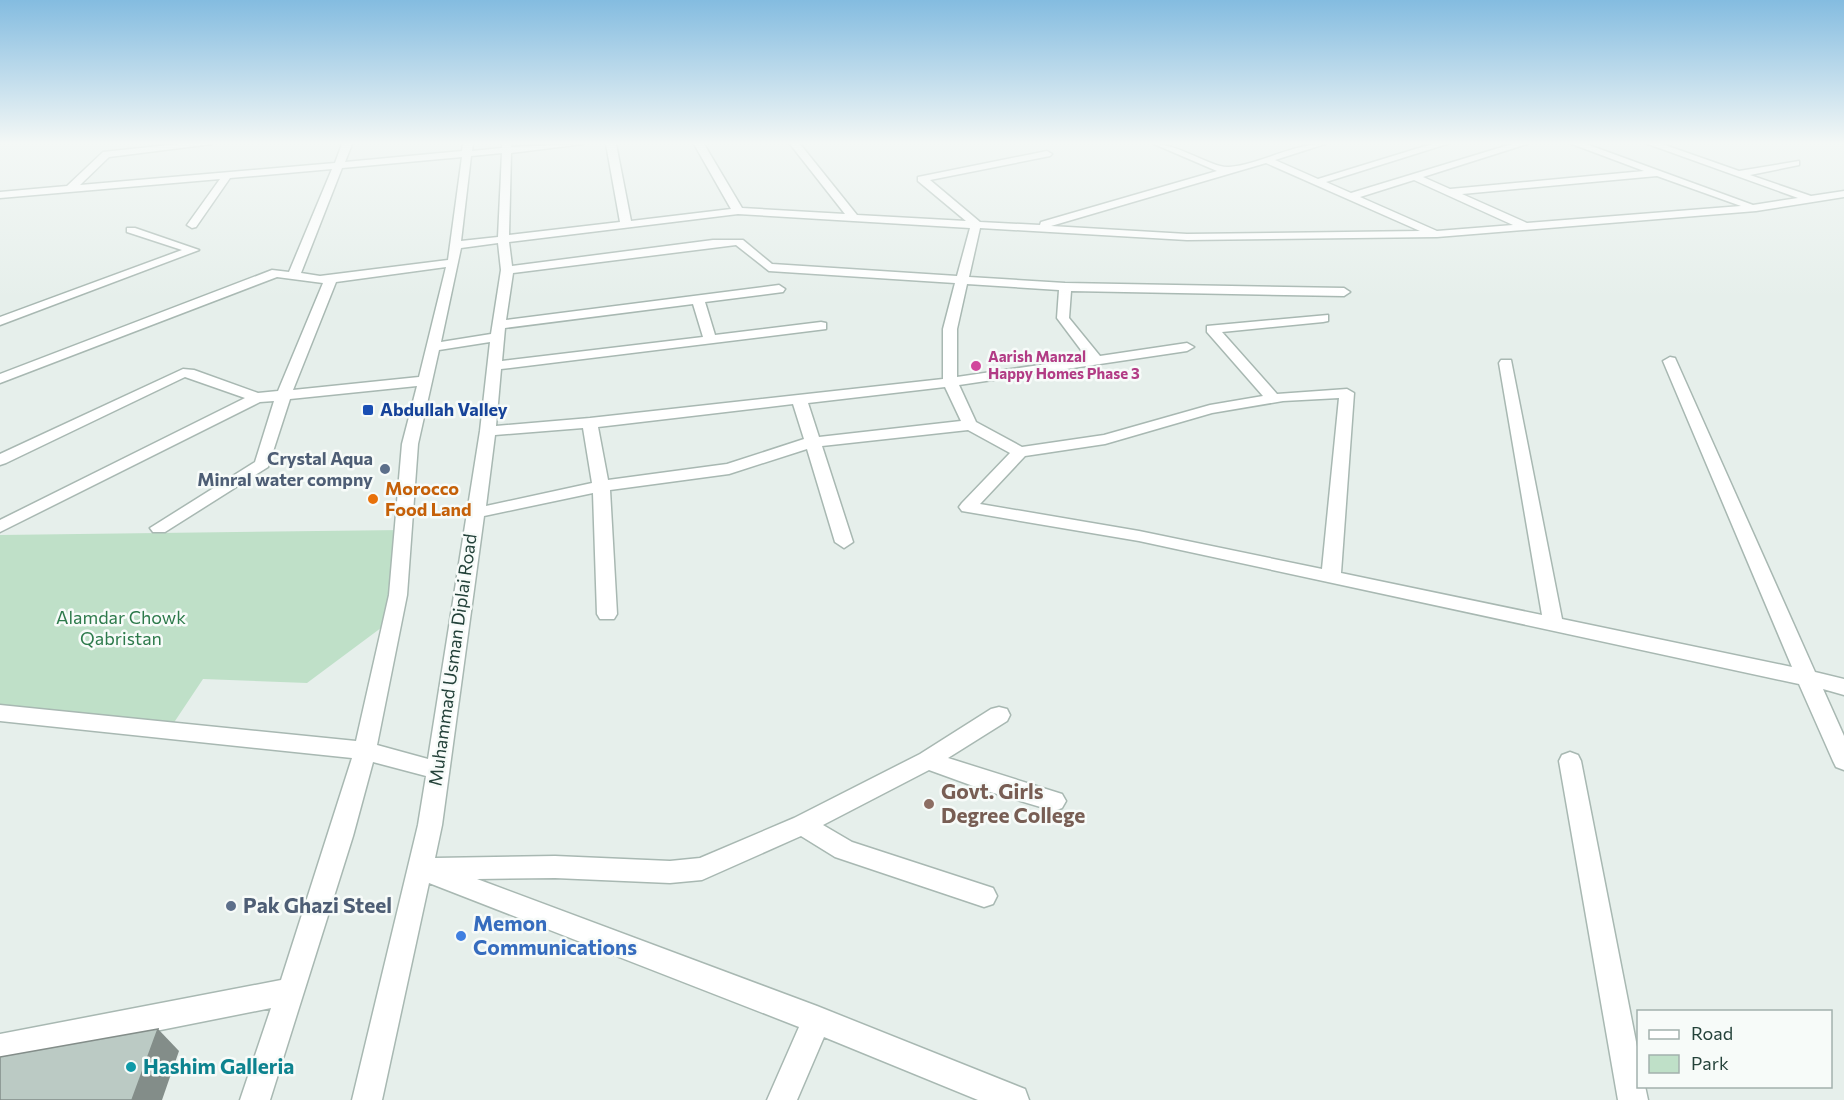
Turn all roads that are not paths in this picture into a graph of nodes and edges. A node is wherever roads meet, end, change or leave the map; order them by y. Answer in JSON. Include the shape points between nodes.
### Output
{"nodes":[{"id":1,"x":213,"y":195,"type":"edge"},
{"id":2,"x":326,"y":195,"type":"edge"},
{"id":3,"x":462,"y":195,"type":"edge"},
{"id":4,"x":505,"y":195,"type":"edge"},
{"id":5,"x":621,"y":195,"type":"edge"},
{"id":6,"x":729,"y":195,"type":"edge"},
{"id":7,"x":836,"y":195,"type":"edge"},
{"id":8,"x":942,"y":195,"type":"edge"},
{"id":9,"x":1147,"y":195,"type":"edge"},
{"id":10,"x":1457,"y":195,"type":"edge"},
{"id":11,"x":1721,"y":195,"type":"edge"},
{"id":12,"x":1800,"y":195,"type":"edge"},
{"id":13,"x":1835,"y":195,"type":"edge"},
{"id":14,"x":1351,"y":196,"type":"edge"},
{"id":15,"x":1810,"y":199,"type":"junction"},
{"id":16,"x":1756,"y":208,"type":"junction"},
{"id":17,"x":738,"y":211,"type":"junction"},
{"id":18,"x":853,"y":217,"type":"junction"},
{"id":19,"x":976,"y":224,"type":"junction"},
{"id":20,"x":192,"y":225,"type":"dead end"},
{"id":21,"x":626,"y":225,"type":"junction"},
{"id":22,"x":1526,"y":227,"type":"junction"},
{"id":23,"x":1031,"y":229,"type":"junction"},
{"id":24,"x":131,"y":230,"type":"dead end"},
{"id":25,"x":1437,"y":234,"type":"junction"},
{"id":26,"x":503,"y":240,"type":"junction"},
{"id":27,"x":454,"y":254,"type":"junction"},
{"id":28,"x":507,"y":270,"type":"junction"},
{"id":29,"x":294,"y":275,"type":"junction"},
{"id":30,"x":331,"y":278,"type":"junction"},
{"id":31,"x":964,"y":280,"type":"junction"},
{"id":32,"x":1065,"y":287,"type":"junction"},
{"id":33,"x":779,"y":289,"type":"dead end"},
{"id":34,"x":1344,"y":292,"type":"dead end"},
{"id":35,"x":698,"y":300,"type":"junction"},
{"id":36,"x":1323,"y":318,"type":"dead end"},
{"id":37,"x":0,"y":321,"type":"edge"},
{"id":38,"x":821,"y":326,"type":"dead end"},
{"id":39,"x":497,"y":331,"type":"junction"},
{"id":40,"x":710,"y":339,"type":"junction"},
{"id":41,"x":435,"y":347,"type":"junction"},
{"id":42,"x":1187,"y":347,"type":"dead end"},
{"id":43,"x":1097,"y":361,"type":"junction"},
{"id":44,"x":1670,"y":361,"type":"dead end"},
{"id":45,"x":1506,"y":363,"type":"dead end"},
{"id":46,"x":495,"y":366,"type":"junction"},
{"id":47,"x":0,"y":379,"type":"edge"},
{"id":48,"x":424,"y":381,"type":"junction"},
{"id":49,"x":950,"y":382,"type":"junction"},
{"id":50,"x":283,"y":397,"type":"junction"},
{"id":51,"x":257,"y":398,"type":"junction"},
{"id":52,"x":799,"y":399,"type":"junction"},
{"id":53,"x":1274,"y":399,"type":"junction"},
{"id":54,"x":590,"y":423,"type":"junction"},
{"id":55,"x":970,"y":425,"type":"junction"},
{"id":56,"x":488,"y":431,"type":"junction"},
{"id":57,"x":812,"y":442,"type":"junction"},
{"id":58,"x":1020,"y":452,"type":"junction"},
{"id":59,"x":0,"y":460,"type":"edge"},
{"id":60,"x":601,"y":486,"type":"junction"},
{"id":61,"x":475,"y":513,"type":"junction"},
{"id":62,"x":0,"y":527,"type":"edge"},
{"id":63,"x":159,"y":528,"type":"dead end"},
{"id":64,"x":844,"y":542,"type":"dead end"},
{"id":65,"x":1330,"y":577,"type":"junction"},
{"id":66,"x":607,"y":614,"type":"dead end"},
{"id":67,"x":1553,"y":624,"type":"junction"},
{"id":68,"x":1807,"y":678,"type":"junction"},
{"id":69,"x":1844,"y":687,"type":"edge"},
{"id":70,"x":0,"y":712,"type":"edge"},
{"id":71,"x":999,"y":715,"type":"dead end"},
{"id":72,"x":365,"y":751,"type":"junction"},
{"id":73,"x":928,"y":760,"type":"junction"},
{"id":74,"x":1570,"y":761,"type":"dead end"},
{"id":75,"x":1844,"y":761,"type":"edge"},
{"id":76,"x":436,"y":770,"type":"junction"},
{"id":77,"x":1054,"y":801,"type":"dead end"},
{"id":78,"x":802,"y":825,"type":"junction"},
{"id":79,"x":421,"y":869,"type":"junction"},
{"id":80,"x":984,"y":896,"type":"dead end"},
{"id":81,"x":291,"y":991,"type":"junction"},
{"id":82,"x":817,"y":1020,"type":"junction"},
{"id":83,"x":0,"y":1048,"type":"edge"},
{"id":84,"x":255,"y":1100,"type":"edge"},
{"id":85,"x":368,"y":1100,"type":"edge"},
{"id":86,"x":782,"y":1100,"type":"edge"},
{"id":87,"x":1014,"y":1100,"type":"edge"},
{"id":88,"x":1634,"y":1100,"type":"edge"}],
"edges":[{"from":1,"to":20,"type":"street"},
{"from":2,"to":29,"type":"street"},
{"from":3,"to":27,"type":"street"},
{"from":4,"to":26,"type":"street","name":"Muhammad Usman Diplai Road"},
{"from":5,"to":21,"type":"street"},
{"from":6,"to":17,"type":"street"},
{"from":7,"to":18,"type":"street"},
{"from":8,"to":19,"type":"street"},
{"from":9,"to":23,"type":"street"},
{"from":10,"to":22,"type":"street"},
{"from":11,"to":16,"type":"street"},
{"from":12,"to":15,"type":"street"},
{"from":13,"to":15,"type":"street"},
{"from":14,"to":25,"type":"street"},
{"from":15,"to":16,"type":"street"},
{"from":16,"to":22,"type":"street"},
{"from":17,"to":18,"type":"street"},
{"from":17,"to":21,"type":"street"},
{"from":18,"to":19,"type":"street"},
{"from":19,"to":23,"type":"street"},
{"from":19,"to":31,"type":"street"},
{"from":21,"to":26,"type":"street"},
{"from":22,"to":25,"type":"street"},
{"from":23,"to":25,"type":"street","via":[[1187,237]]},
{"from":24,"to":37,"type":"street","via":[[193,250]]},
{"from":26,"to":27,"type":"street"},
{"from":26,"to":28,"type":"street","name":"Muhammad Usman Diplai Road"},
{"from":27,"to":30,"type":"street"},
{"from":27,"to":41,"type":"street"},
{"from":28,"to":31,"type":"street","via":[[739,242],[769,267]]},
{"from":28,"to":39,"type":"street","name":"Muhammad Usman Diplai Road"},
{"from":29,"to":30,"type":"street","via":[[314,280]]},
{"from":29,"to":47,"type":"street","via":[[268,275]]},
{"from":30,"to":50,"type":"street"},
{"from":31,"to":32,"type":"street"},
{"from":31,"to":49,"type":"street","via":[[950,329]]},
{"from":32,"to":34,"type":"street"},
{"from":32,"to":43,"type":"street","via":[[1063,318]]},
{"from":33,"to":35,"type":"street"},
{"from":35,"to":39,"type":"street"},
{"from":35,"to":40,"type":"street"},
{"from":36,"to":53,"type":"street","via":[[1212,329]]},
{"from":38,"to":40,"type":"street"},
{"from":39,"to":41,"type":"street"},
{"from":39,"to":46,"type":"street","name":"Muhammad Usman Diplai Road"},
{"from":40,"to":46,"type":"street"},
{"from":41,"to":48,"type":"street"},
{"from":42,"to":43,"type":"street"},
{"from":43,"to":49,"type":"street"},
{"from":44,"to":68,"type":"street"},
{"from":45,"to":67,"type":"street"},
{"from":46,"to":56,"type":"street","name":"Muhammad Usman Diplai Road"},
{"from":48,"to":50,"type":"street"},
{"from":48,"to":72,"type":"street","via":[[410,444],[398,595]]},
{"from":49,"to":52,"type":"street"},
{"from":49,"to":55,"type":"street"},
{"from":50,"to":51,"type":"street"},
{"from":50,"to":63,"type":"street","via":[[262,464]]},
{"from":51,"to":59,"type":"street","via":[[183,374]]},
{"from":51,"to":62,"type":"street"},
{"from":52,"to":54,"type":"street"},
{"from":52,"to":57,"type":"street"},
{"from":53,"to":58,"type":"street","via":[[1210,409],[1105,439]]},
{"from":53,"to":65,"type":"street","via":[[1347,393]]},
{"from":54,"to":56,"type":"street"},
{"from":54,"to":60,"type":"street"},
{"from":55,"to":57,"type":"street"},
{"from":55,"to":58,"type":"street"},
{"from":56,"to":61,"type":"street","name":"Muhammad Usman Diplai Road"},
{"from":57,"to":60,"type":"street","via":[[729,469]]},
{"from":57,"to":64,"type":"street"},
{"from":58,"to":65,"type":"street","via":[[968,507],[1139,536]]},
{"from":60,"to":61,"type":"street"},
{"from":60,"to":66,"type":"street"},
{"from":61,"to":76,"type":"street","name":"Muhammad Usman Diplai Road"},
{"from":65,"to":67,"type":"street"},
{"from":67,"to":68,"type":"street"},
{"from":68,"to":69,"type":"street"},
{"from":68,"to":75,"type":"street"},
{"from":70,"to":72,"type":"street"},
{"from":71,"to":73,"type":"street"},
{"from":72,"to":76,"type":"street"},
{"from":72,"to":81,"type":"street"},
{"from":73,"to":77,"type":"street"},
{"from":73,"to":78,"type":"street"},
{"from":74,"to":88,"type":"street"},
{"from":76,"to":79,"type":"street","name":"Muhammad Usman Diplai Road"},
{"from":78,"to":79,"type":"street","via":[[702,869],[670,873],[555,867]]},
{"from":78,"to":80,"type":"street","via":[[844,850]]},
{"from":79,"to":82,"type":"street"},
{"from":79,"to":85,"type":"street","name":"Muhammad Usman Diplai Road"},
{"from":81,"to":83,"type":"street"},
{"from":81,"to":84,"type":"street"},
{"from":82,"to":86,"type":"street"},
{"from":82,"to":87,"type":"street"}]}
